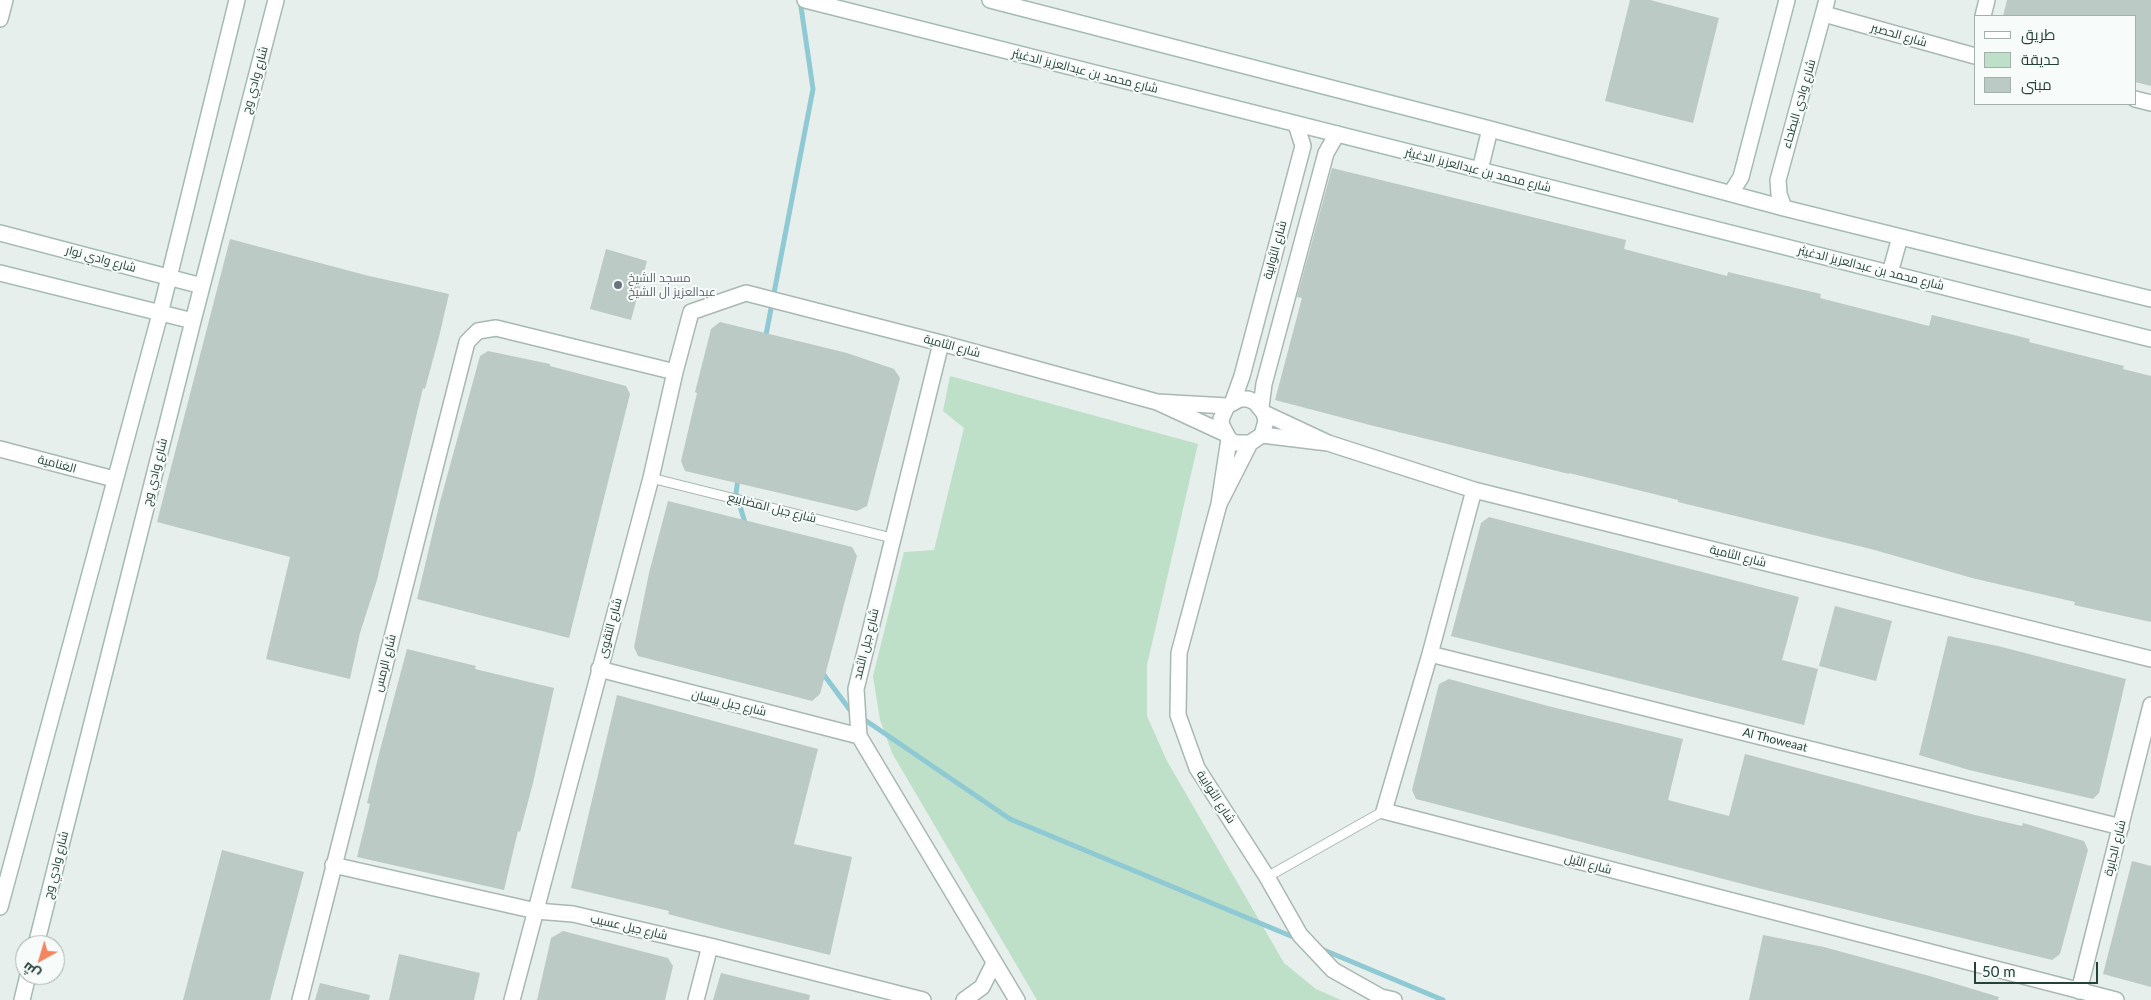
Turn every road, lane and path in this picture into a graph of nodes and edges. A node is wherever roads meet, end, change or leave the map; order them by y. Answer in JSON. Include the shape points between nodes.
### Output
{"nodes":[{"id":1,"x":237,"y":0,"type":"edge"},
{"id":2,"x":276,"y":0,"type":"edge"},
{"id":3,"x":805,"y":0,"type":"edge"},
{"id":4,"x":990,"y":0,"type":"edge"},
{"id":5,"x":1787,"y":0,"type":"edge"},
{"id":6,"x":1986,"y":0,"type":"edge"},
{"id":7,"x":1826,"y":7,"type":"edge"},
{"id":8,"x":1983,"y":15,"type":"edge"},
{"id":9,"x":1974,"y":53,"type":"edge"},
{"id":10,"x":2136,"y":99,"type":"edge"},
{"id":11,"x":2151,"y":103,"type":"edge"},
{"id":12,"x":1296,"y":124,"type":"junction"},
{"id":13,"x":1490,"y":128,"type":"junction"},
{"id":14,"x":1337,"y":134,"type":"junction"},
{"id":15,"x":1480,"y":170,"type":"junction"},
{"id":16,"x":1731,"y":193,"type":"junction"},
{"id":17,"x":1784,"y":208,"type":"junction"},
{"id":18,"x":0,"y":233,"type":"edge"},
{"id":19,"x":1900,"y":236,"type":"junction"},
{"id":20,"x":0,"y":273,"type":"edge"},
{"id":21,"x":1890,"y":273,"type":"junction"},
{"id":22,"x":168,"y":278,"type":"junction"},
{"id":23,"x":202,"y":286,"type":"junction"},
{"id":24,"x":746,"y":293,"type":"joint"},
{"id":25,"x":2151,"y":299,"type":"edge"},
{"id":26,"x":160,"y":314,"type":"junction"},
{"id":27,"x":193,"y":321,"type":"junction"},
{"id":28,"x":2151,"y":339,"type":"edge"},
{"id":29,"x":942,"y":343,"type":"junction"},
{"id":30,"x":675,"y":372,"type":"junction"},
{"id":31,"x":1157,"y":402,"type":"junction"},
{"id":32,"x":1230,"y":404,"type":"junction"},
{"id":33,"x":1263,"y":410,"type":"junction"},
{"id":34,"x":1227,"y":436,"type":"junction"},
{"id":35,"x":1256,"y":439,"type":"junction"},
{"id":36,"x":1328,"y":443,"type":"junction"},
{"id":37,"x":0,"y":449,"type":"edge"},
{"id":38,"x":651,"y":478,"type":"junction"},
{"id":39,"x":114,"y":479,"type":"junction"},
{"id":40,"x":1474,"y":490,"type":"junction"},
{"id":41,"x":1219,"y":504,"type":"junction"},
{"id":42,"x":892,"y":538,"type":"junction"},
{"id":43,"x":1430,"y":654,"type":"junction"},
{"id":44,"x":2151,"y":659,"type":"edge"},
{"id":45,"x":599,"y":670,"type":"junction"},
{"id":46,"x":2151,"y":705,"type":"edge"},
{"id":47,"x":859,"y":736,"type":"junction"},
{"id":48,"x":1384,"y":811,"type":"junction"},
{"id":49,"x":2121,"y":826,"type":"junction"},
{"id":50,"x":333,"y":865,"type":"junction"},
{"id":51,"x":1267,"y":877,"type":"junction"},
{"id":52,"x":0,"y":907,"type":"edge"},
{"id":53,"x":536,"y":910,"type":"junction"},
{"id":54,"x":39,"y":935,"type":"edge"},
{"id":55,"x":710,"y":946,"type":"junction"},
{"id":56,"x":994,"y":963,"type":"junction"},
{"id":57,"x":26,"y":985,"type":"edge"},
{"id":58,"x":2079,"y":991,"type":"junction"},
{"id":59,"x":22,"y":1000,"type":"edge"},
{"id":60,"x":300,"y":1000,"type":"edge"},
{"id":61,"x":512,"y":1000,"type":"edge"},
{"id":62,"x":696,"y":1000,"type":"edge"},
{"id":63,"x":922,"y":1000,"type":"edge"},
{"id":64,"x":964,"y":1000,"type":"edge"},
{"id":65,"x":1017,"y":1000,"type":"edge"},
{"id":66,"x":1394,"y":1000,"type":"edge"},
{"id":67,"x":2116,"y":1000,"type":"edge"}],
"edges":[{"from":1,"to":22,"type":"street"},
{"from":2,"to":23,"type":"street","name":"شارع وادي وج"},
{"from":3,"to":12,"type":"street","name":"شارع محمد بن عبدالعزيز الدغيثر"},
{"from":4,"to":13,"type":"street"},
{"from":5,"to":16,"type":"street","via":[[1741,177]]},
{"from":6,"to":8,"type":"street"},
{"from":7,"to":9,"type":"street","name":"شارع الحصير"},
{"from":7,"to":17,"type":"street","name":"شارع وادي البطحاء","via":[[1778,180]]},
{"from":10,"to":11,"type":"street"},
{"from":12,"to":14,"type":"street","name":"شارع محمد بن عبدالعزيز الدغيثر"},
{"from":12,"to":32,"type":"street","name":"شارع الثوابية","via":[[1303,146],[1242,376]]},
{"from":13,"to":15,"type":"street"},
{"from":13,"to":16,"type":"street"},
{"from":14,"to":15,"type":"street","name":"شارع محمد بن عبدالعزيز الدغيثر"},
{"from":14,"to":33,"type":"street","name":"شارع الثوابية","via":[[1326,153],[1264,384]]},
{"from":15,"to":21,"type":"street","name":"شارع محمد بن عبدالعزيز الدغيثر"},
{"from":16,"to":17,"type":"street"},
{"from":17,"to":19,"type":"street"},
{"from":18,"to":22,"type":"street","name":"شارع وادي نوار"},
{"from":19,"to":21,"type":"street"},
{"from":19,"to":25,"type":"street"},
{"from":20,"to":26,"type":"street"},
{"from":21,"to":28,"type":"street","name":"شارع محمد بن عبدالعزيز الدغيثر"},
{"from":22,"to":23,"type":"street","name":"شارع وادي نوار"},
{"from":22,"to":26,"type":"street"},
{"from":23,"to":27,"type":"street","name":"شارع وادي وج"},
{"from":24,"to":29,"type":"street","name":"شارع الثامية"},
{"from":24,"to":30,"type":"street","name":"شارع التقوى","via":[[692,312]]},
{"from":26,"to":27,"type":"street"},
{"from":26,"to":39,"type":"street"},
{"from":27,"to":54,"type":"street","name":"شارع وادي وج"},
{"from":29,"to":31,"type":"street","name":"شارع الثامية"},
{"from":29,"to":42,"type":"street","name":"شارع جبل الثمد"},
{"from":30,"to":38,"type":"street","name":"شارع التقوى"},
{"from":30,"to":50,"type":"street","name":"شارع الرمس","via":[[496,328],[478,331],[467,342]]},
{"from":31,"to":32,"type":"street"},
{"from":31,"to":34,"type":"street"},
{"from":32,"to":33,"type":"street","via":[[1248,399]]},
{"from":32,"to":34,"type":"street","via":[[1221,419]]},
{"from":33,"to":35,"type":"street","via":[[1266,421]]},
{"from":33,"to":36,"type":"street"},
{"from":34,"to":35,"type":"street","via":[[1235,443]]},
{"from":34,"to":41,"type":"street"},
{"from":35,"to":36,"type":"street"},
{"from":35,"to":41,"type":"street"},
{"from":36,"to":40,"type":"street","name":"شارع الثامية"},
{"from":37,"to":39,"type":"street","name":"الغنامية"},
{"from":38,"to":42,"type":"lane","name":"شارع جبل المضابيع"},
{"from":38,"to":45,"type":"street","name":"شارع التقوى"},
{"from":39,"to":52,"type":"street"},
{"from":40,"to":43,"type":"street"},
{"from":40,"to":44,"type":"street","name":"شارع الثامية"},
{"from":41,"to":51,"type":"street","name":"شارع الثوابية","via":[[1179,653],[1178,714],[1197,768]]},
{"from":42,"to":47,"type":"street","name":"شارع جبل الثمد","via":[[856,689]]},
{"from":43,"to":48,"type":"street"},
{"from":43,"to":49,"type":"street","name":"Al Thoweaat"},
{"from":45,"to":47,"type":"street","name":"شارع جبل بيسان"},
{"from":45,"to":53,"type":"street","name":"شارع التقوى"},
{"from":46,"to":49,"type":"street","name":"شارع الجابرة"},
{"from":47,"to":56,"type":"street","name":"شارع جبل الثمد"},
{"from":48,"to":51,"type":"lane"},
{"from":48,"to":58,"type":"street","name":"شارع الثيل"},
{"from":49,"to":58,"type":"street","name":"شارع الجابرة"},
{"from":50,"to":53,"type":"street","name":"شارع جبل عسيب"},
{"from":50,"to":60,"type":"street","name":"شارع الرمس"},
{"from":51,"to":66,"type":"street","name":"شارع الثوابية","via":[[1300,935],[1333,970],[1381,997]]},
{"from":53,"to":55,"type":"street","name":"شارع جبل عسيب","via":[[573,914]]},
{"from":53,"to":61,"type":"street","name":"شارع التقوى"},
{"from":55,"to":62,"type":"street"},
{"from":55,"to":63,"type":"street","name":"شارع جبل عسيب"},
{"from":56,"to":64,"type":"street","via":[[982,987]]},
{"from":56,"to":65,"type":"street","name":"شارع جبل الثمد"},
{"from":57,"to":59,"type":"street"},
{"from":58,"to":67,"type":"street","name":"شارع الثيل"}]}
